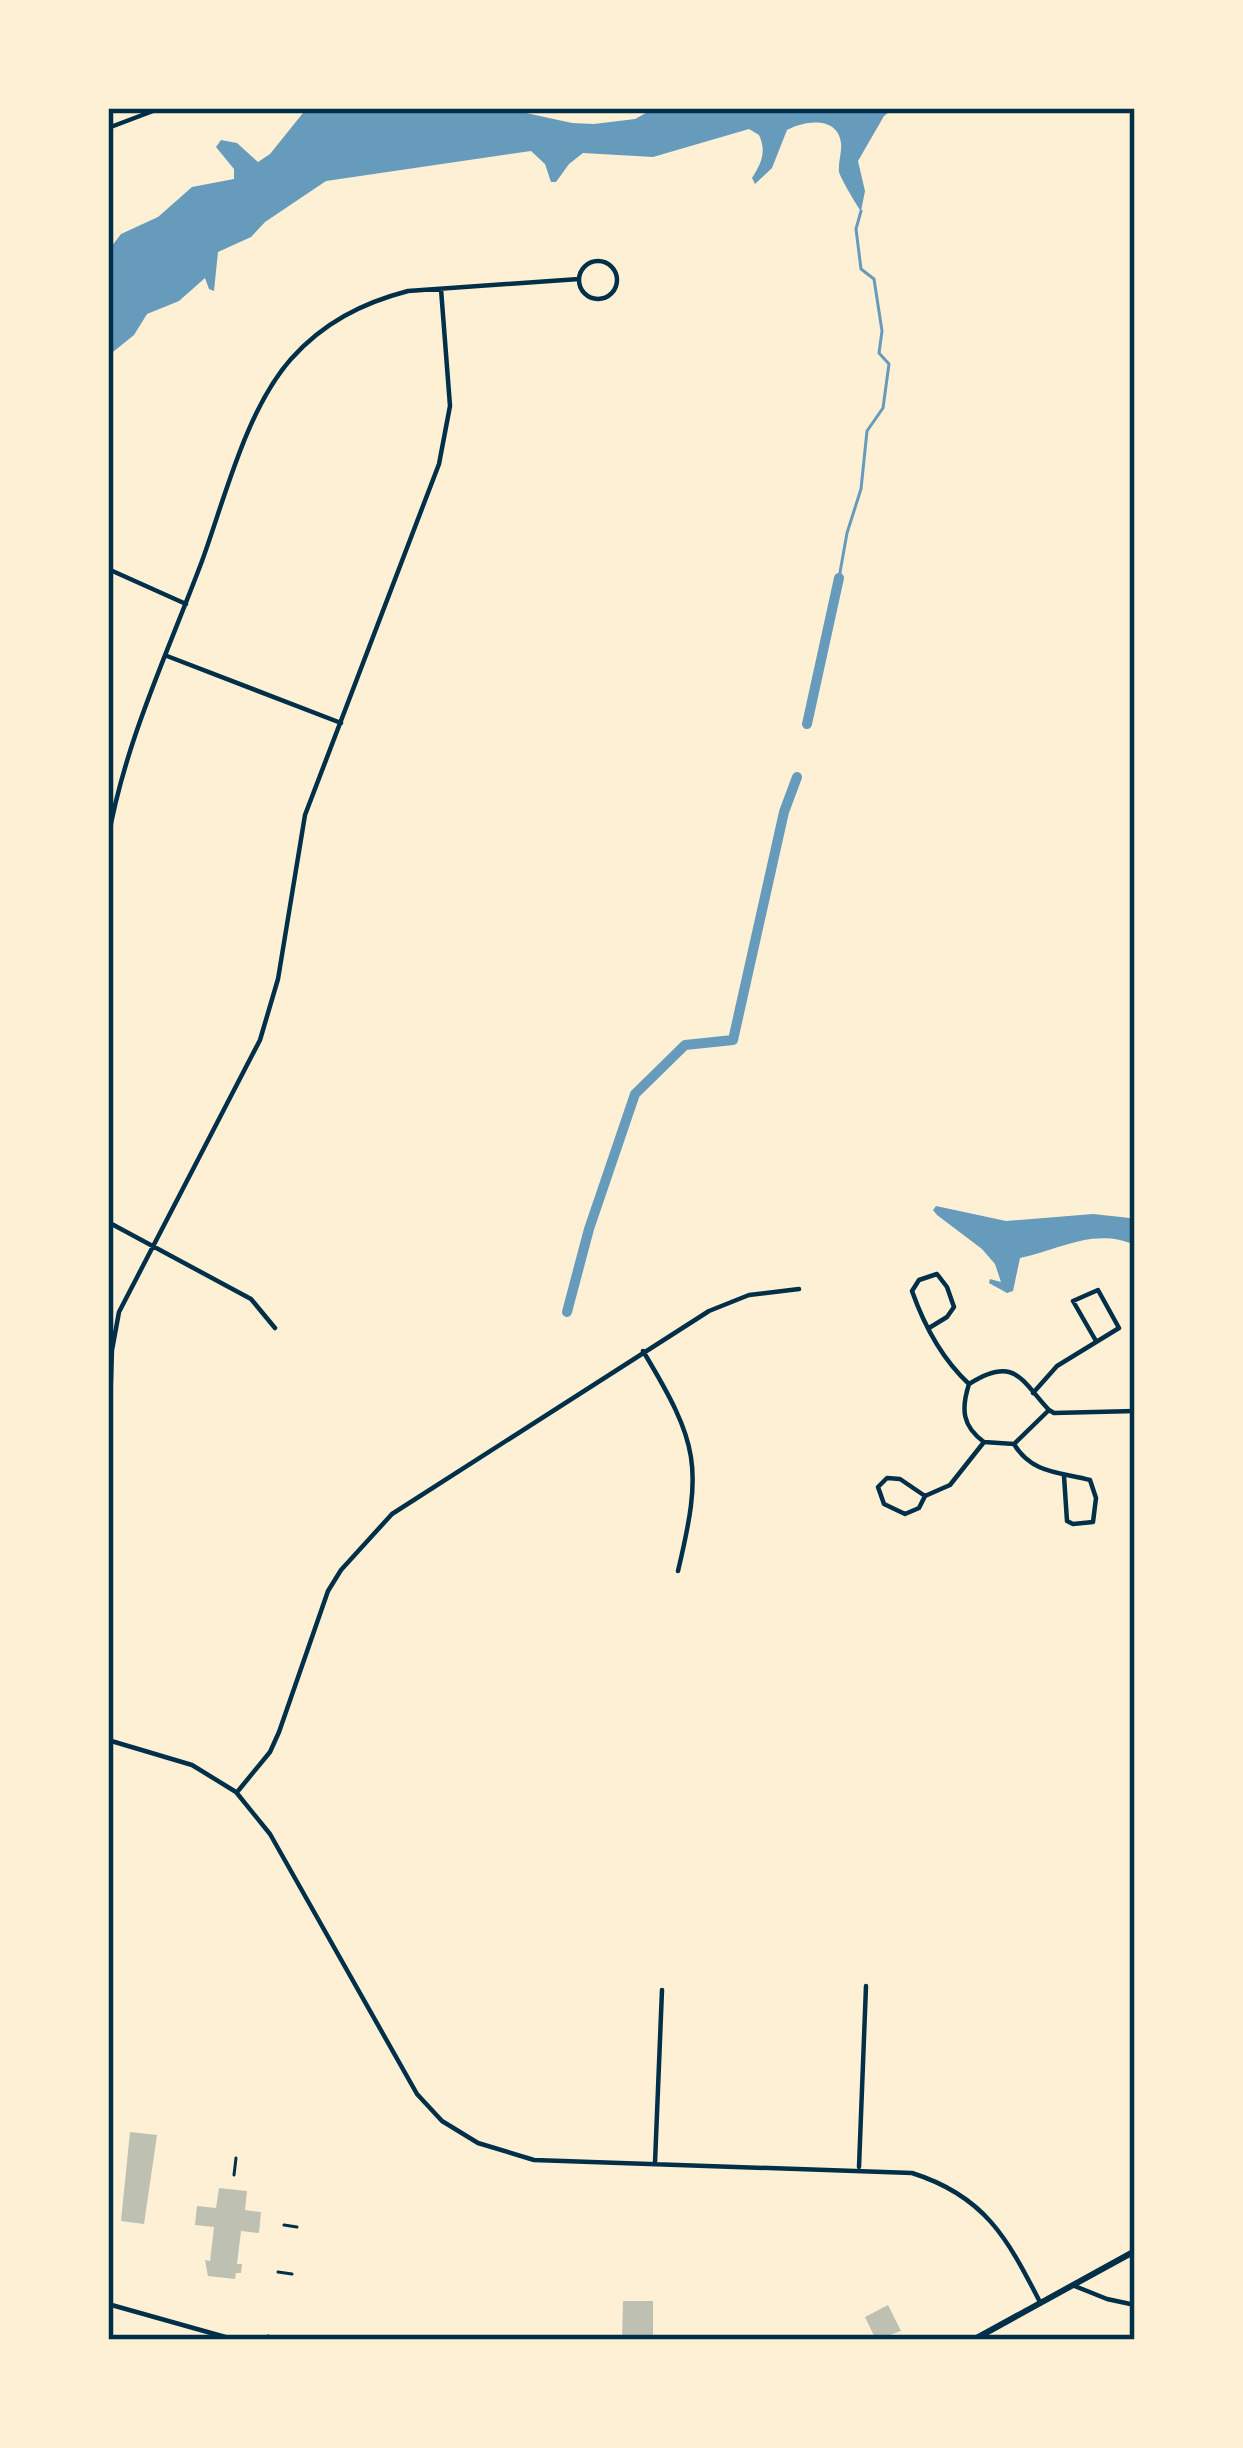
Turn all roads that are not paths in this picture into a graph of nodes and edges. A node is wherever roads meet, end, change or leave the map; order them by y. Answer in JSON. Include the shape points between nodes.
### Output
{"nodes":[{"id":1,"x":161,"y":108,"type":"edge"},
{"id":2,"x":108,"y":128,"type":"edge"},
{"id":3,"x":579,"y":279,"type":"junction"},
{"id":4,"x":441,"y":289,"type":"junction"},
{"id":5,"x":108,"y":569,"type":"edge"},
{"id":6,"x":186,"y":604,"type":"junction"},
{"id":7,"x":167,"y":656,"type":"junction"},
{"id":8,"x":341,"y":723,"type":"junction"},
{"id":9,"x":108,"y":840,"type":"edge"},
{"id":10,"x":108,"y":1222,"type":"edge"},
{"id":11,"x":152,"y":1246,"type":"junction"},
{"id":12,"x":799,"y":1288,"type":"dead end"},
{"id":13,"x":274,"y":1328,"type":"dead end"},
{"id":14,"x":929,"y":1328,"type":"junction"},
{"id":15,"x":1096,"y":1341,"type":"junction"},
{"id":16,"x":643,"y":1351,"type":"junction"},
{"id":17,"x":969,"y":1384,"type":"junction"},
{"id":18,"x":1033,"y":1393,"type":"junction"},
{"id":19,"x":1049,"y":1410,"type":"junction"},
{"id":20,"x":1135,"y":1411,"type":"edge"},
{"id":21,"x":984,"y":1442,"type":"junction"},
{"id":22,"x":1014,"y":1444,"type":"junction"},
{"id":23,"x":108,"y":1466,"type":"edge"},
{"id":24,"x":1064,"y":1476,"type":"junction"},
{"id":25,"x":925,"y":1496,"type":"junction"},
{"id":26,"x":678,"y":1571,"type":"dead end"},
{"id":27,"x":108,"y":1740,"type":"edge"},
{"id":28,"x":236,"y":1792,"type":"junction"},
{"id":29,"x":866,"y":1986,"type":"dead end"},
{"id":30,"x":662,"y":1990,"type":"dead end"},
{"id":31,"x":236,"y":2158,"type":"dead end"},
{"id":32,"x":655,"y":2163,"type":"junction"},
{"id":33,"x":859,"y":2169,"type":"junction"},
{"id":34,"x":234,"y":2175,"type":"dead end"},
{"id":35,"x":284,"y":2225,"type":"dead end"},
{"id":36,"x":297,"y":2227,"type":"dead end"},
{"id":37,"x":1135,"y":2251,"type":"edge"},
{"id":38,"x":278,"y":2272,"type":"dead end"},
{"id":39,"x":292,"y":2274,"type":"dead end"},
{"id":40,"x":1072,"y":2285,"type":"junction"},
{"id":41,"x":1040,"y":2302,"type":"junction"},
{"id":42,"x":108,"y":2304,"type":"edge"},
{"id":43,"x":1135,"y":2305,"type":"edge"},
{"id":44,"x":268,"y":2336,"type":"dead end"},
{"id":45,"x":236,"y":2340,"type":"edge"},
{"id":46,"x":282,"y":2340,"type":"edge"},
{"id":47,"x":973,"y":2340,"type":"edge"}],
"edges":[{"from":1,"to":2,"type":"street"},
{"from":3,"to":3,"type":"street","via":[[595,261],[612,267],[617,279],[610,296],[598,300],[586,296]]},
{"from":3,"to":4,"type":"street"},
{"from":4,"to":6,"type":"street","via":[[356,308],[290,360],[259,410]]},
{"from":4,"to":8,"type":"street","via":[[446,440]]},
{"from":5,"to":6,"type":"street"},
{"from":6,"to":7,"type":"street"},
{"from":7,"to":8,"type":"street"},
{"from":7,"to":9,"type":"street","via":[[127,759]]},
{"from":8,"to":11,"type":"street","via":[[305,815],[260,1040]]},
{"from":10,"to":11,"type":"street"},
{"from":11,"to":13,"type":"street","via":[[251,1299]]},
{"from":11,"to":23,"type":"street","via":[[116,1325]]},
{"from":12,"to":16,"type":"street","via":[[730,1301]]},
{"from":14,"to":14,"type":"street","via":[[954,1307],[937,1274],[912,1292]]},
{"from":14,"to":17,"type":"street"},
{"from":15,"to":15,"type":"street","via":[[1073,1301],[1098,1290],[1119,1328]]},
{"from":15,"to":18,"type":"street"},
{"from":16,"to":26,"type":"street","via":[[678,1408],[693,1455],[694,1498]]},
{"from":16,"to":28,"type":"street","via":[[375,1532],[328,1591],[270,1752]]},
{"from":17,"to":18,"type":"street","via":[[987,1373],[1015,1372]]},
{"from":17,"to":21,"type":"street","via":[[966,1423]]},
{"from":18,"to":19,"type":"street"},
{"from":19,"to":20,"type":"street"},
{"from":19,"to":22,"type":"street"},
{"from":21,"to":22,"type":"street"},
{"from":21,"to":25,"type":"street","via":[[950,1485]]},
{"from":22,"to":24,"type":"street","via":[[1026,1460]]},
{"from":24,"to":24,"type":"street","via":[[1095,1487],[1093,1522],[1067,1520]]},
{"from":25,"to":25,"type":"street","via":[[904,1514],[884,1504],[878,1487],[900,1479]]},
{"from":27,"to":28,"type":"street","via":[[192,1766]]},
{"from":28,"to":32,"type":"street","via":[[279,1849],[398,2065],[442,2121],[497,2152],[534,2160]]},
{"from":29,"to":33,"type":"street"},
{"from":30,"to":32,"type":"street"},
{"from":31,"to":34,"type":"street"},
{"from":32,"to":33,"type":"street"},
{"from":33,"to":41,"type":"street","via":[[912,2174],[965,2196],[998,2229]]},
{"from":35,"to":36,"type":"street"},
{"from":37,"to":40,"type":"main road"},
{"from":38,"to":39,"type":"street"},
{"from":40,"to":41,"type":"main road"},
{"from":40,"to":43,"type":"street"},
{"from":41,"to":47,"type":"main road"},
{"from":42,"to":45,"type":"street"},
{"from":44,"to":46,"type":"street"}]}
